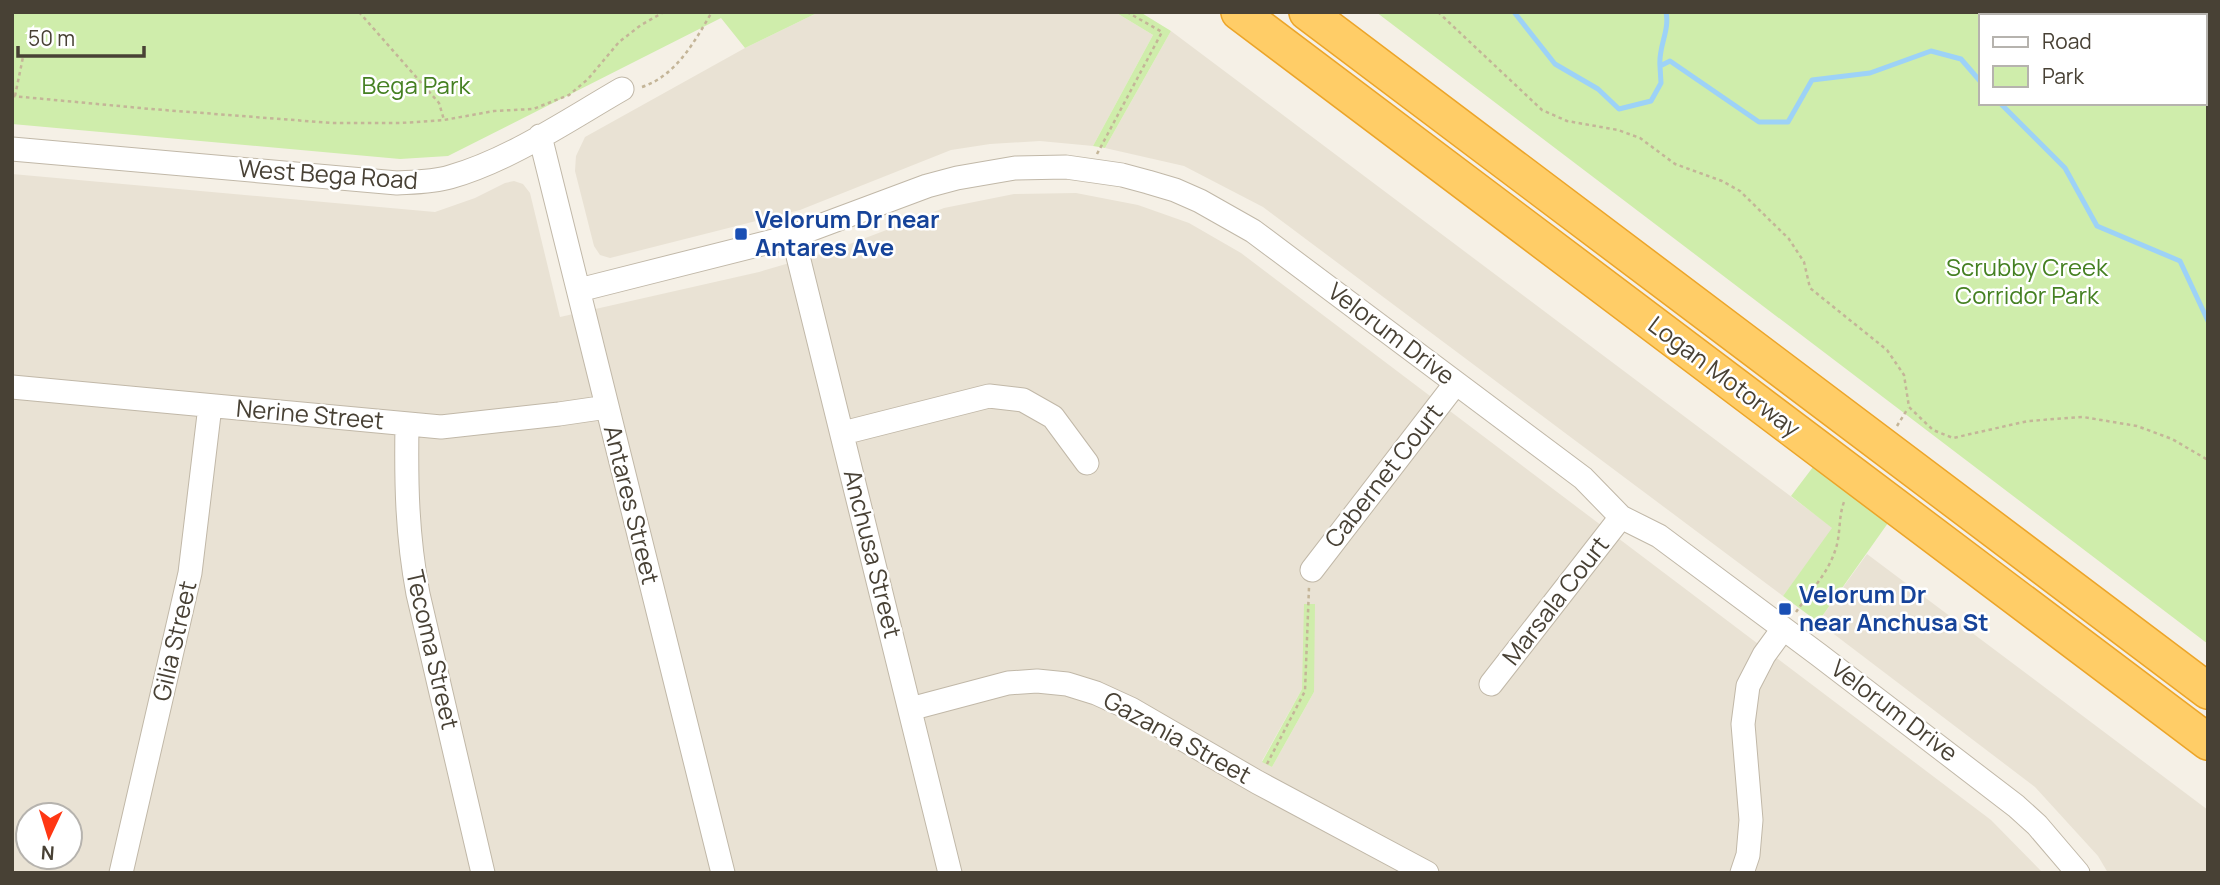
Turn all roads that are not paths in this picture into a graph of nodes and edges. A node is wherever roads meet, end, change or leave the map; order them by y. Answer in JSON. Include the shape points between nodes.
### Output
{"nodes":[{"id":1,"x":1239,"y":12,"type":"edge"},
{"id":2,"x":1307,"y":12,"type":"edge"},
{"id":3,"x":622,"y":89,"type":"road end"},
{"id":4,"x":540,"y":136,"type":"junction"},
{"id":5,"x":12,"y":149,"type":"edge"},
{"id":6,"x":793,"y":236,"type":"junction"},
{"id":7,"x":579,"y":290,"type":"junction"},
{"id":8,"x":1456,"y":383,"type":"junction"},
{"id":9,"x":12,"y":387,"type":"edge"},
{"id":10,"x":210,"y":406,"type":"junction"},
{"id":11,"x":607,"y":407,"type":"junction"},
{"id":12,"x":407,"y":424,"type":"junction"},
{"id":13,"x":843,"y":433,"type":"junction"},
{"id":14,"x":1087,"y":463,"type":"dead end"},
{"id":15,"x":1621,"y":517,"type":"junction"},
{"id":16,"x":1312,"y":570,"type":"road end"},
{"id":17,"x":1783,"y":629,"type":"junction"},
{"id":18,"x":1491,"y":684,"type":"dead end"},
{"id":19,"x":2208,"y":691,"type":"edge"},
{"id":20,"x":910,"y":709,"type":"junction"},
{"id":21,"x":2208,"y":742,"type":"edge"},
{"id":22,"x":121,"y":873,"type":"edge"},
{"id":23,"x":483,"y":873,"type":"edge"},
{"id":24,"x":723,"y":873,"type":"edge"},
{"id":25,"x":950,"y":873,"type":"edge"},
{"id":26,"x":1427,"y":873,"type":"edge"},
{"id":27,"x":1742,"y":873,"type":"edge"},
{"id":28,"x":2078,"y":873,"type":"edge"}],
"edges":[{"from":1,"to":21,"type":"highway","name":"Logan Motorway"},
{"from":2,"to":19,"type":"highway","name":"Logan Motorway"},
{"from":3,"to":4,"type":"street","name":"West Bega Road"},
{"from":4,"to":5,"type":"street","name":"West Bega Road","via":[[449,178],[397,183]]},
{"from":4,"to":7,"type":"street","name":"Antares Street"},
{"from":6,"to":7,"type":"street","name":"Velorum Drive"},
{"from":6,"to":8,"type":"street","name":"Velorum Drive","via":[[957,178],[1015,168],[1066,167],[1122,175],[1175,190],[1253,231]]},
{"from":6,"to":13,"type":"street","name":"Anchusa Street"},
{"from":7,"to":11,"type":"street","name":"Antares Street"},
{"from":8,"to":15,"type":"street","name":"Velorum Drive","via":[[1583,478]]},
{"from":8,"to":16,"type":"street","name":"Cabernet Court"},
{"from":9,"to":10,"type":"street","name":"Nerine Street"},
{"from":10,"to":12,"type":"street","name":"Nerine Street"},
{"from":10,"to":22,"type":"street","name":"Gilia Street","via":[[190,573]]},
{"from":11,"to":12,"type":"street","name":"Nerine Street","via":[[441,427]]},
{"from":11,"to":24,"type":"street","name":"Antares Street"},
{"from":12,"to":23,"type":"street","name":"Tecoma Street","via":[[406,493],[412,559]]},
{"from":13,"to":14,"type":"street","via":[[989,396],[1012,398],[1053,417]]},
{"from":13,"to":20,"type":"street","name":"Anchusa Street"},
{"from":15,"to":17,"type":"street","name":"Velorum Drive","via":[[1659,536]]},
{"from":15,"to":18,"type":"street","name":"Marsala Court"},
{"from":17,"to":27,"type":"street","via":[[1748,686],[1743,724],[1751,820]]},
{"from":17,"to":28,"type":"street","name":"Velorum Drive","via":[[1991,785],[2038,825]]},
{"from":20,"to":25,"type":"street","name":"Anchusa Street"},
{"from":20,"to":26,"type":"street","name":"Gazania Street","via":[[1008,683],[1067,684],[1096,693]]}]}
